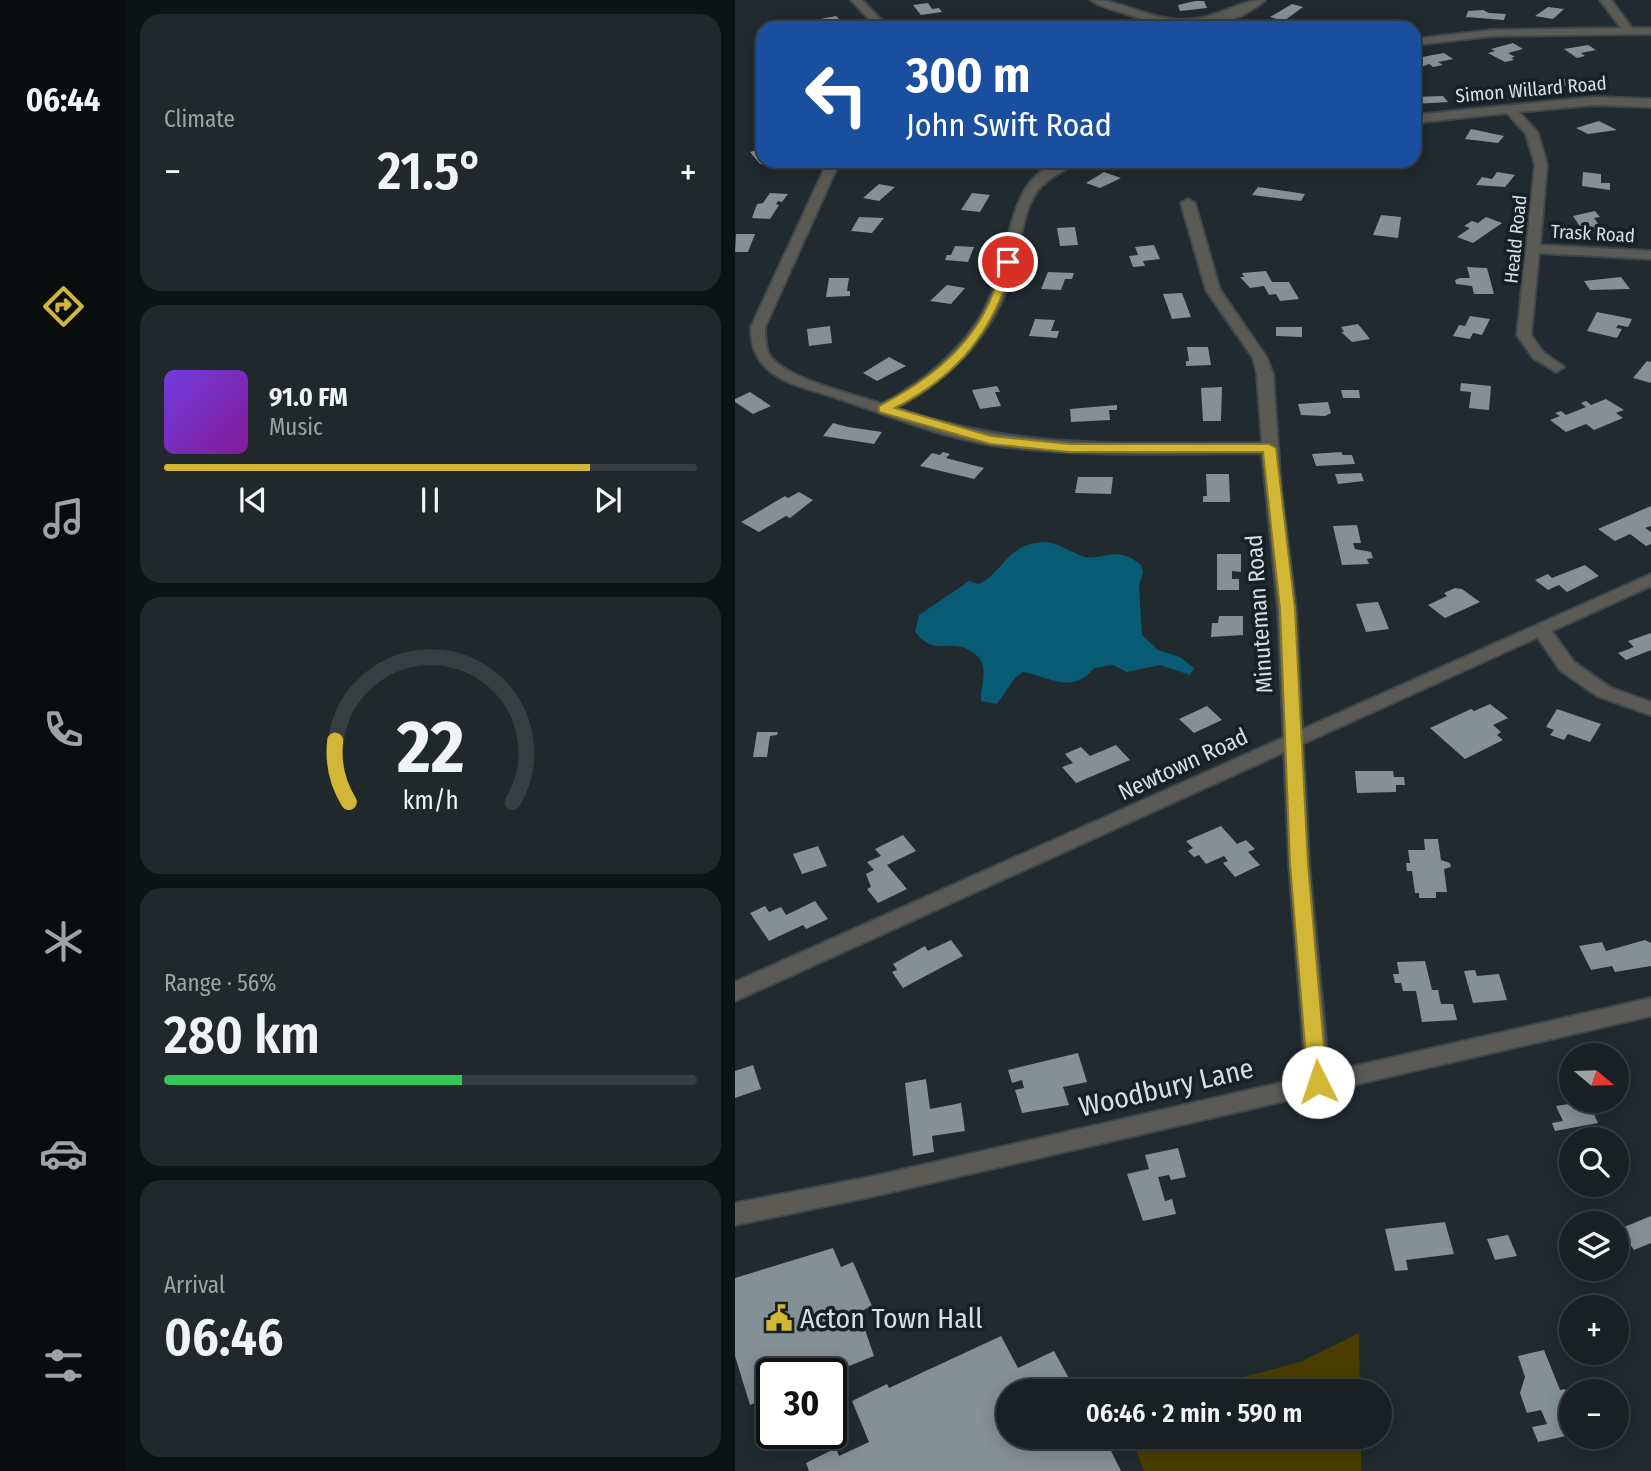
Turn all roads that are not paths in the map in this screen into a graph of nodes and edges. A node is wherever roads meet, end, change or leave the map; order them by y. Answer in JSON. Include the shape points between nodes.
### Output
{"nodes":[{"id":1,"x":856,"y":0,"type":"edge"},
{"id":2,"x":1097,"y":0,"type":"edge"},
{"id":3,"x":1260,"y":0,"type":"edge"},
{"id":4,"x":1605,"y":0,"type":"edge"},
{"id":5,"x":876,"y":21,"type":"edge"},
{"id":6,"x":1159,"y":21,"type":"edge"},
{"id":7,"x":1216,"y":21,"type":"edge"},
{"id":8,"x":1629,"y":31,"type":"junction"},
{"id":9,"x":1651,"y":31,"type":"edge"},
{"id":10,"x":1421,"y":42,"type":"edge"},
{"id":11,"x":1651,"y":103,"type":"edge"},
{"id":12,"x":1511,"y":110,"type":"junction"},
{"id":13,"x":1421,"y":118,"type":"edge"},
{"id":14,"x":831,"y":168,"type":"edge"},
{"id":15,"x":1058,"y":168,"type":"edge"},
{"id":16,"x":1188,"y":202,"type":"dead end"},
{"id":17,"x":1533,"y":249,"type":"junction"},
{"id":18,"x":1651,"y":255,"type":"edge"},
{"id":19,"x":1556,"y":368,"type":"dead end"},
{"id":20,"x":884,"y":409,"type":"junction"},
{"id":21,"x":1269,"y":448,"type":"junction"},
{"id":22,"x":1651,"y":579,"type":"edge"},
{"id":23,"x":1541,"y":629,"type":"junction"},
{"id":24,"x":1651,"y":709,"type":"edge"},
{"id":25,"x":1292,"y":741,"type":"junction"},
{"id":26,"x":735,"y":992,"type":"edge"},
{"id":27,"x":1651,"y":1007,"type":"edge"},
{"id":28,"x":1318,"y":1082,"type":"junction"},
{"id":29,"x":735,"y":1214,"type":"edge"}],
"edges":[{"from":1,"to":5,"type":"street"},
{"from":2,"to":6,"type":"street"},
{"from":3,"to":7,"type":"street"},
{"from":4,"to":8,"type":"street"},
{"from":8,"to":9,"type":"street"},
{"from":8,"to":10,"type":"street","via":[[1462,34]]},
{"from":11,"to":12,"type":"street","name":"Simon Willard Road","via":[[1594,101]]},
{"from":12,"to":13,"type":"street","name":"Simon Willard Road"},
{"from":12,"to":17,"type":"street","name":"Heald Road","via":[[1532,133],[1539,150]]},
{"from":14,"to":20,"type":"street","via":[[758,327],[755,344],[770,367]]},
{"from":15,"to":20,"type":"street","via":[[1037,181],[1022,200],[997,297],[970,343],[919,390]]},
{"from":16,"to":21,"type":"street","name":"Minuteman Road","via":[[1213,290],[1260,358]]},
{"from":17,"to":18,"type":"street","name":"Trask Road"},
{"from":17,"to":19,"type":"street","name":"Heald Road","via":[[1524,335],[1538,355]]},
{"from":20,"to":21,"type":"street","via":[[990,440],[1069,448]]},
{"from":21,"to":25,"type":"street","name":"Minuteman Road","via":[[1287,609]]},
{"from":22,"to":23,"type":"street","name":"Newtown Road"},
{"from":23,"to":24,"type":"street","via":[[1567,666],[1604,692]]},
{"from":23,"to":25,"type":"street","name":"Newtown Road"},
{"from":25,"to":26,"type":"street","name":"Newtown Road"},
{"from":25,"to":28,"type":"street","name":"Minuteman Road"},
{"from":27,"to":28,"type":"street","name":"Woodbury Lane"},
{"from":28,"to":29,"type":"street","name":"Woodbury Lane"}]}
